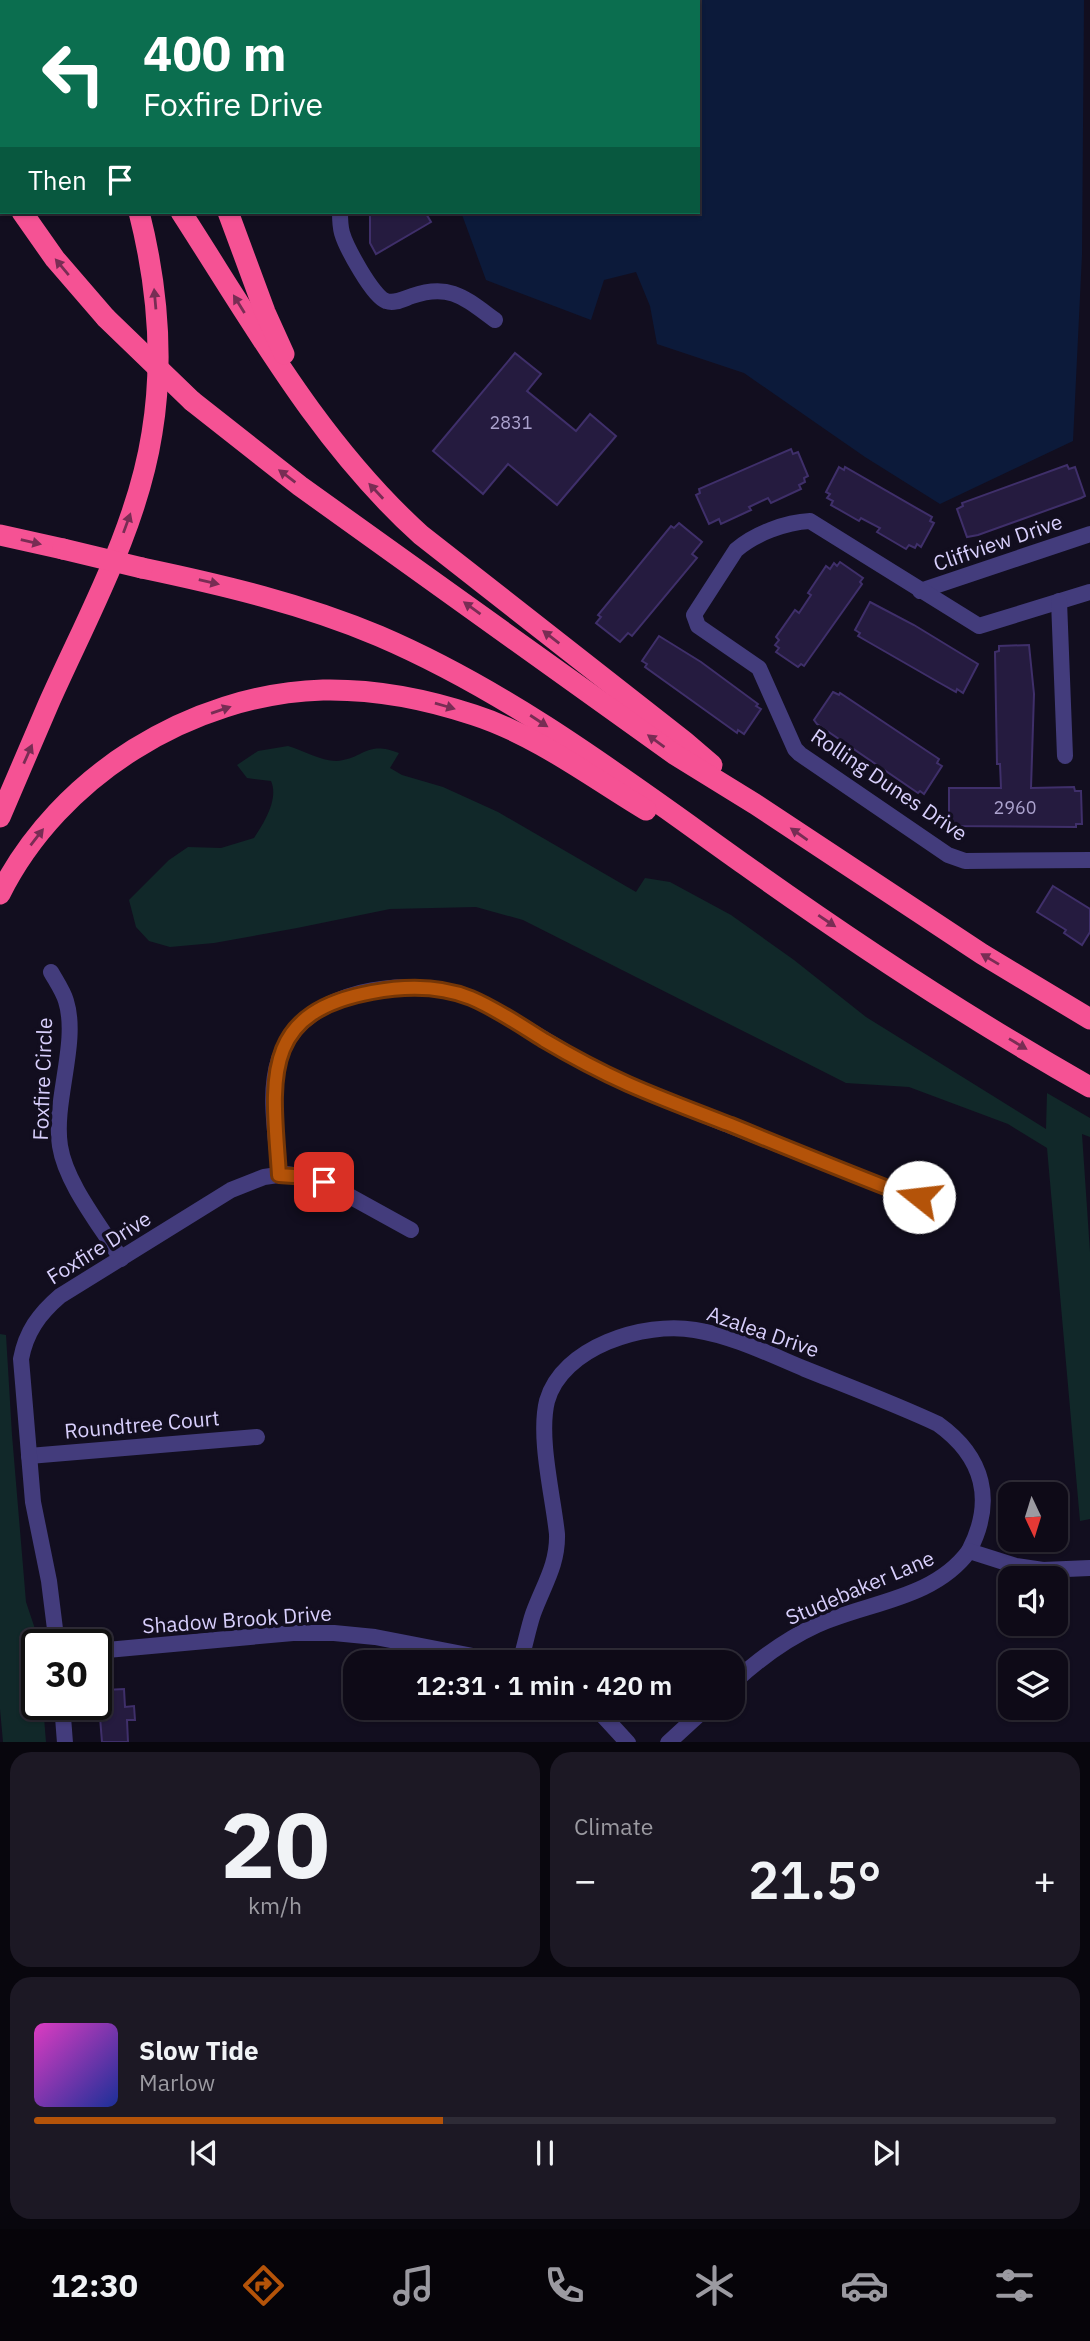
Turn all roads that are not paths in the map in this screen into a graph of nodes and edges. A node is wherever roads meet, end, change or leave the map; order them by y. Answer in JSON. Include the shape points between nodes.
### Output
{"nodes":[{"id":1,"x":23,"y":214,"type":"edge"},
{"id":2,"x":139,"y":214,"type":"edge"},
{"id":3,"x":182,"y":214,"type":"edge"},
{"id":4,"x":229,"y":214,"type":"edge"},
{"id":5,"x":340,"y":214,"type":"edge"},
{"id":6,"x":495,"y":320,"type":"dead end"},
{"id":7,"x":334,"y":441,"type":"junction"},
{"id":8,"x":1090,"y":534,"type":"edge"},
{"id":9,"x":0,"y":535,"type":"edge"},
{"id":10,"x":920,"y":591,"type":"junction"},
{"id":11,"x":1090,"y":592,"type":"edge"},
{"id":12,"x":1059,"y":601,"type":"junction"},
{"id":13,"x":694,"y":615,"type":"joint"},
{"id":14,"x":1065,"y":756,"type":"dead end"},
{"id":15,"x":755,"y":804,"type":"junction"},
{"id":16,"x":0,"y":817,"type":"edge"},
{"id":17,"x":1090,"y":860,"type":"edge"},
{"id":18,"x":0,"y":894,"type":"edge"},
{"id":19,"x":787,"y":894,"type":"junction"},
{"id":20,"x":51,"y":972,"type":"dead end"},
{"id":21,"x":1090,"y":1019,"type":"edge"},
{"id":22,"x":1090,"y":1087,"type":"edge"},
{"id":23,"x":279,"y":1175,"type":"junction"},
{"id":24,"x":942,"y":1198,"type":"dead end"},
{"id":25,"x":411,"y":1230,"type":"dead end"},
{"id":26,"x":121,"y":1259,"type":"junction"},
{"id":27,"x":257,"y":1437,"type":"dead end"},
{"id":28,"x":29,"y":1456,"type":"junction"},
{"id":29,"x":969,"y":1551,"type":"junction"},
{"id":30,"x":1090,"y":1568,"type":"edge"},
{"id":31,"x":55,"y":1629,"type":"edge"},
{"id":32,"x":112,"y":1650,"type":"edge"},
{"id":33,"x":442,"y":1650,"type":"edge"},
{"id":34,"x":523,"y":1650,"type":"edge"},
{"id":35,"x":745,"y":1673,"type":"edge"},
{"id":36,"x":63,"y":1720,"type":"edge"},
{"id":37,"x":607,"y":1720,"type":"edge"},
{"id":38,"x":693,"y":1720,"type":"edge"},
{"id":39,"x":65,"y":1742,"type":"edge"},
{"id":40,"x":628,"y":1742,"type":"edge"},
{"id":41,"x":668,"y":1742,"type":"edge"}],
"edges":[{"from":15,"to":1,"type":"highway","one_way":true,"bridge":true,"via":[[674,754],[300,485],[192,401],[106,318]]},
{"from":16,"to":2,"type":"highway","one_way":true,"via":[[102,587],[144,474],[158,364],[153,278]]},
{"from":7,"to":3,"type":"highway","one_way":true,"via":[[286,376]]},
{"from":4,"to":7,"type":"highway","via":[[274,332]]},
{"from":5,"to":6,"type":"street","via":[[344,239],[382,299],[396,302],[442,290],[457,294]]},
{"from":15,"to":7,"type":"highway","one_way":true,"via":[[684,741],[421,535]]},
{"from":8,"to":10,"type":"street","name":"Cliffview Drive"},
{"from":9,"to":19,"type":"highway","one_way":true,"bridge":true,"via":[[211,582],[303,608],[380,637],[527,713]]},
{"from":10,"to":12,"type":"street","name":"Cliffview Drive","via":[[979,626]]},
{"from":10,"to":13,"type":"street","name":"Cliffview Drive","via":[[810,521],[794,522],[736,550]]},
{"from":11,"to":12,"type":"street","name":"Cliffview Drive"},
{"from":12,"to":14,"type":"street"},
{"from":13,"to":17,"type":"street","name":"Rolling Dunes Drive","via":[[698,626],[759,668],[800,754],[948,855],[965,861]]},
{"from":21,"to":15,"type":"highway","one_way":true,"via":[[982,954]]},
{"from":18,"to":19,"type":"highway","one_way":true,"via":[[37,836],[63,807],[146,742],[243,702],[296,692],[348,690],[436,703],[511,730]]},
{"from":19,"to":22,"type":"highway","one_way":true,"via":[[931,991]]},
{"from":20,"to":26,"type":"street","name":"Foxfire Circle","via":[[66,1002],[69,1032],[59,1119],[61,1151],[73,1182]]},
{"from":23,"to":24,"type":"street","via":[[275,1075],[297,1027],[340,998],[387,989],[426,988],[481,1003],[574,1058],[633,1086],[893,1190]]},
{"from":23,"to":25,"type":"street","name":"Foxfire Drive","via":[[330,1184]]},
{"from":23,"to":26,"type":"street","name":"Foxfire Drive","via":[[254,1179],[231,1190]]},
{"from":26,"to":28,"type":"street","name":"Foxfire Drive","via":[[60,1296],[44,1310],[26,1338],[21,1359]]},
{"from":27,"to":28,"type":"street","name":"Roundtree Court"},
{"from":28,"to":31,"type":"street","name":"Foxfire Drive"},
{"from":29,"to":30,"type":"street","via":[[1043,1570]]},
{"from":29,"to":34,"type":"street","name":"Azalea Drive","via":[[983,1514],[981,1481],[967,1451],[939,1424],[721,1335],[681,1328],[654,1330],[584,1352],[561,1374],[549,1396],[544,1428],[557,1550]]},
{"from":29,"to":35,"type":"street","name":"Studebaker Lane","via":[[933,1584],[815,1626],[780,1645]]},
{"from":32,"to":33,"type":"street","name":"Shadow Brook Drive","via":[[334,1633]]},
{"from":36,"to":39,"type":"street"},
{"from":37,"to":40,"type":"street"},
{"from":38,"to":41,"type":"street"}]}
